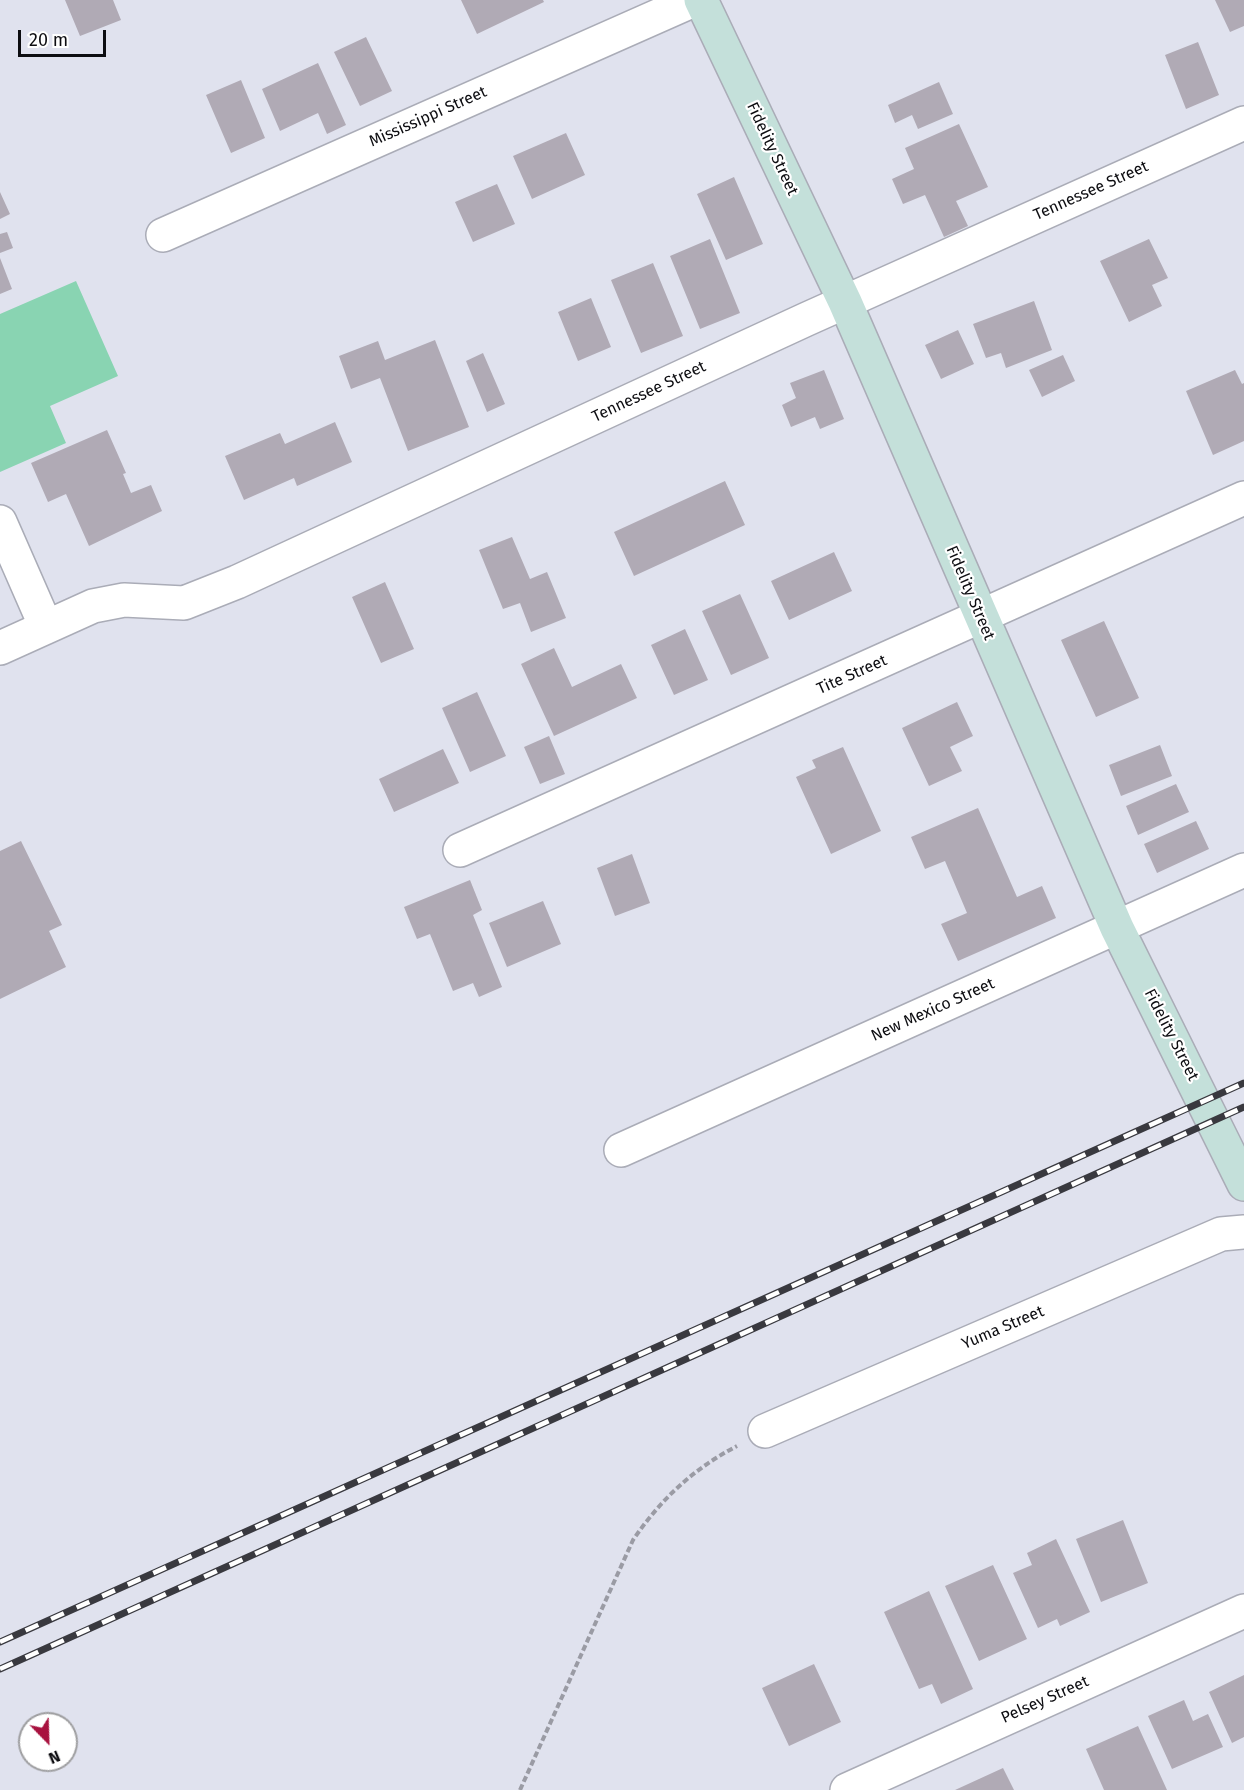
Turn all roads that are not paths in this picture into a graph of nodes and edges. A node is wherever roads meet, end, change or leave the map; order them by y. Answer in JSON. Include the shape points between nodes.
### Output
{"nodes":[{"id":1,"x":694,"y":0,"type":"edge"},
{"id":2,"x":701,"y":0,"type":"edge"},
{"id":3,"x":1244,"y":123,"type":"edge"},
{"id":4,"x":163,"y":235,"type":"dead end"},
{"id":5,"x":845,"y":302,"type":"junction"},
{"id":6,"x":1244,"y":498,"type":"edge"},
{"id":7,"x":0,"y":522,"type":"edge"},
{"id":8,"x":980,"y":618,"type":"junction"},
{"id":9,"x":46,"y":627,"type":"junction"},
{"id":10,"x":0,"y":648,"type":"edge"},
{"id":11,"x":460,"y":850,"type":"dead end"},
{"id":12,"x":1244,"y":870,"type":"edge"},
{"id":13,"x":1117,"y":928,"type":"junction"},
{"id":14,"x":621,"y":1150,"type":"dead end"},
{"id":15,"x":1244,"y":1184,"type":"edge"},
{"id":16,"x":1244,"y":1232,"type":"edge"},
{"id":17,"x":765,"y":1431,"type":"road end"},
{"id":18,"x":1244,"y":1611,"type":"edge"},
{"id":19,"x":847,"y":1790,"type":"edge"}],
"edges":[{"from":1,"to":4,"type":"street","name":"Mississippi Street"},
{"from":2,"to":5,"type":"main road","name":"Fidelity Street"},
{"from":3,"to":5,"type":"street","name":"Tennessee Street"},
{"from":5,"to":8,"type":"main road","name":"Fidelity Street"},
{"from":5,"to":9,"type":"street","name":"Tennessee Street","via":[[237,582],[184,603],[124,600],[93,606]]},
{"from":6,"to":8,"type":"street","name":"Tite Street"},
{"from":7,"to":9,"type":"street"},
{"from":8,"to":11,"type":"street","name":"Tite Street"},
{"from":8,"to":13,"type":"main road","name":"Fidelity Street"},
{"from":9,"to":10,"type":"street","name":"Tennessee Street"},
{"from":12,"to":13,"type":"street","name":"New Mexico Street"},
{"from":13,"to":14,"type":"street","name":"New Mexico Street"},
{"from":13,"to":15,"type":"main road","name":"Fidelity Street"},
{"from":16,"to":17,"type":"street","name":"Yuma Street","via":[[1221,1234]]},
{"from":18,"to":19,"type":"street","name":"Pelsey Street"}]}
